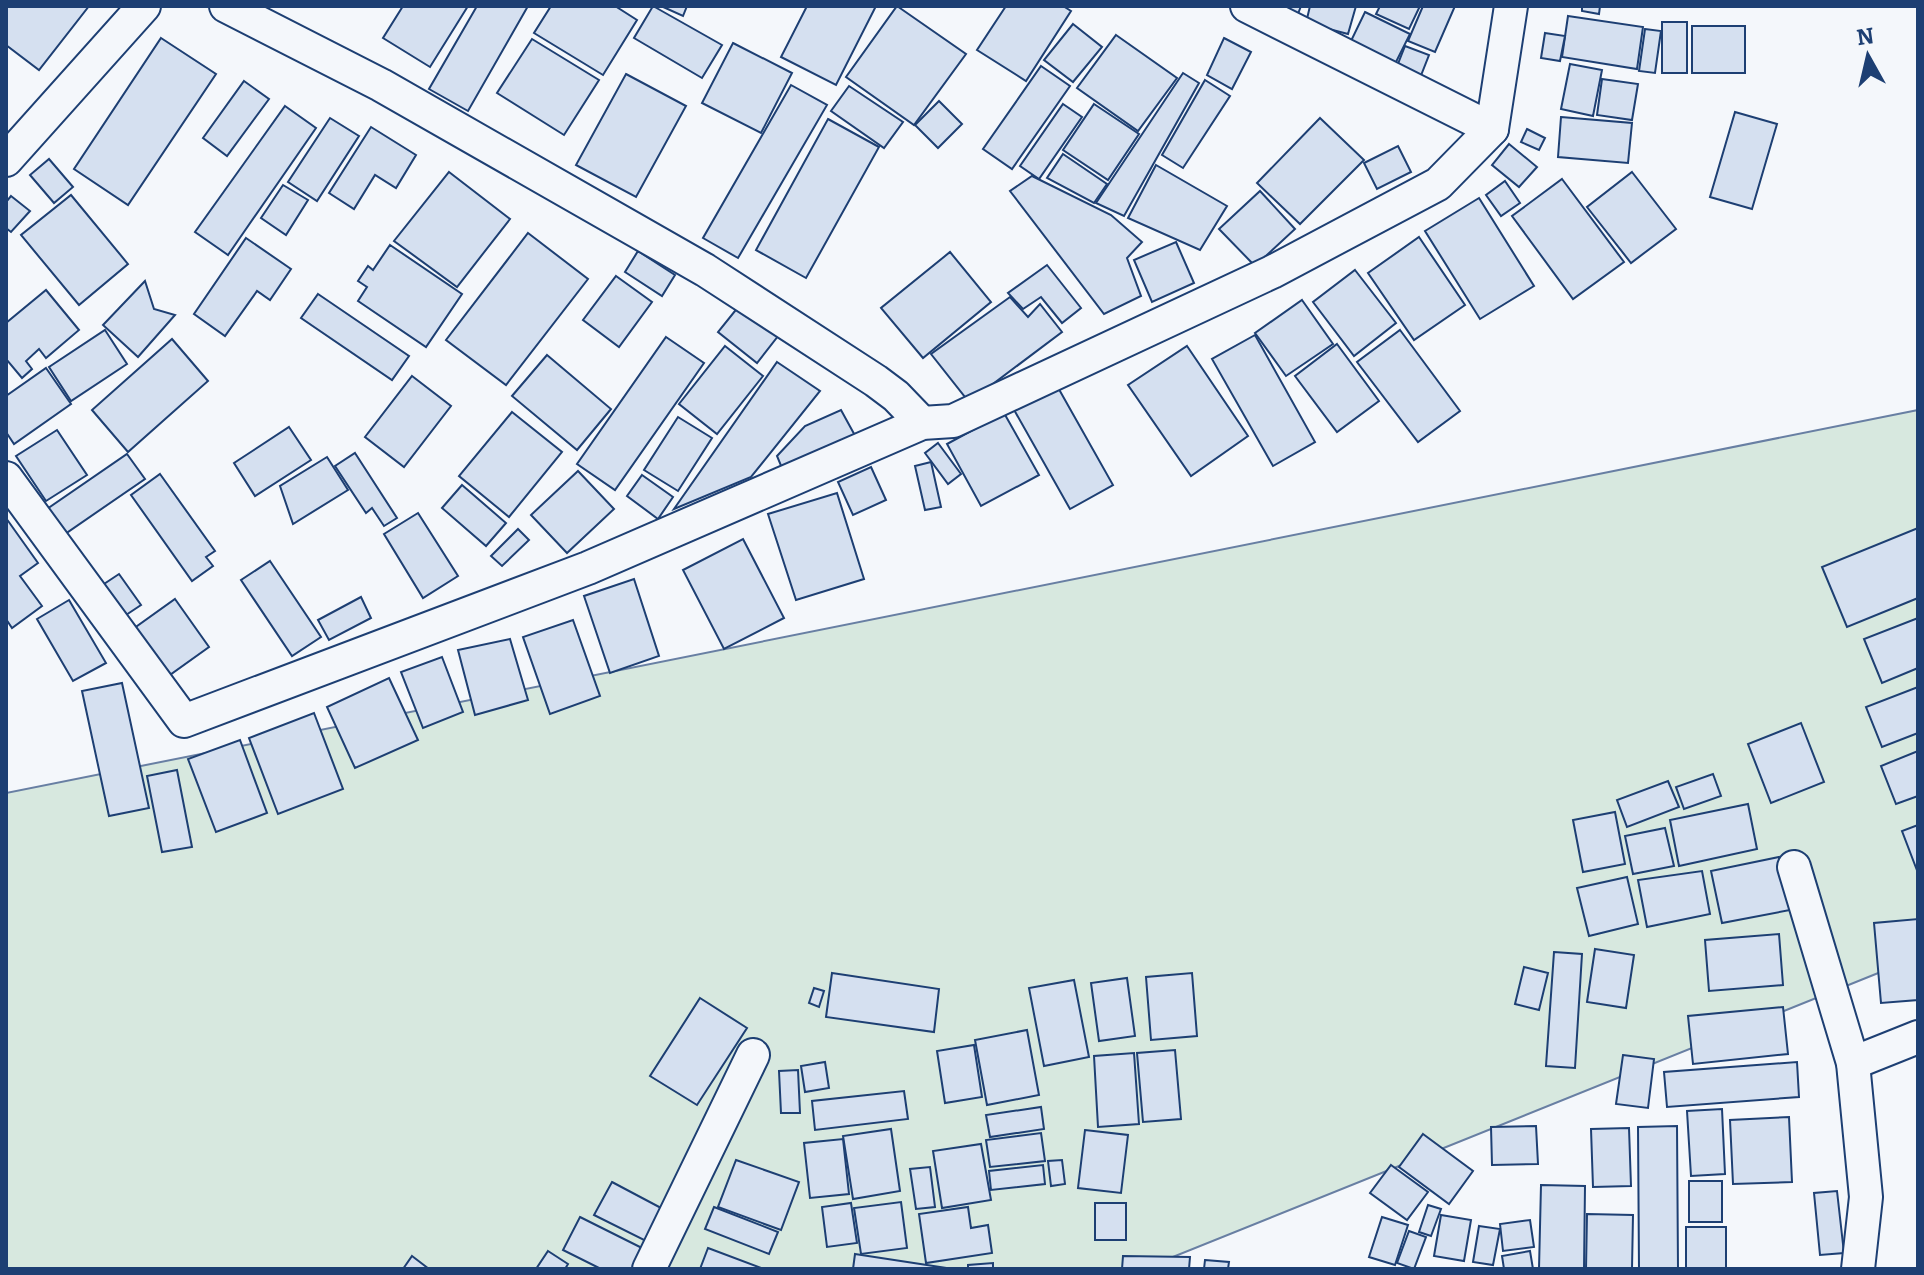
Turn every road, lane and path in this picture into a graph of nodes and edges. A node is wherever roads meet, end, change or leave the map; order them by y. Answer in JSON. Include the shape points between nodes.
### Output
{"nodes":[{"id":1,"x":144,"y":6,"type":"edge"},
{"id":2,"x":226,"y":6,"type":"edge"},
{"id":3,"x":1247,"y":6,"type":"edge"},
{"id":4,"x":1511,"y":6,"type":"edge"},
{"id":5,"x":1492,"y":129,"type":"junction"},
{"id":6,"x":6,"y":160,"type":"edge"},
{"id":7,"x":922,"y":423,"type":"junction"},
{"id":8,"x":6,"y":478,"type":"edge"},
{"id":9,"x":1794,"y":867,"type":"dead end"},
{"id":10,"x":1918,"y":1037,"type":"edge"},
{"id":11,"x":753,"y":1055,"type":"dead end"},
{"id":12,"x":1853,"y":1063,"type":"junction"},
{"id":13,"x":649,"y":1269,"type":"edge"},
{"id":14,"x":1858,"y":1269,"type":"edge"}],
"edges":[{"from":1,"to":6,"type":"street"},
{"from":2,"to":7,"type":"street","via":[[381,85],[705,270],[876,381]]},
{"from":3,"to":5,"type":"street"},
{"from":4,"to":5,"type":"street"},
{"from":5,"to":7,"type":"street","via":[[1438,184],[1272,272],[953,421]]},
{"from":7,"to":8,"type":"street","via":[[588,568],[184,721]]},
{"from":9,"to":12,"type":"street"},
{"from":10,"to":12,"type":"street"},
{"from":11,"to":13,"type":"street"},
{"from":12,"to":14,"type":"street","via":[[1866,1197]]}]}
